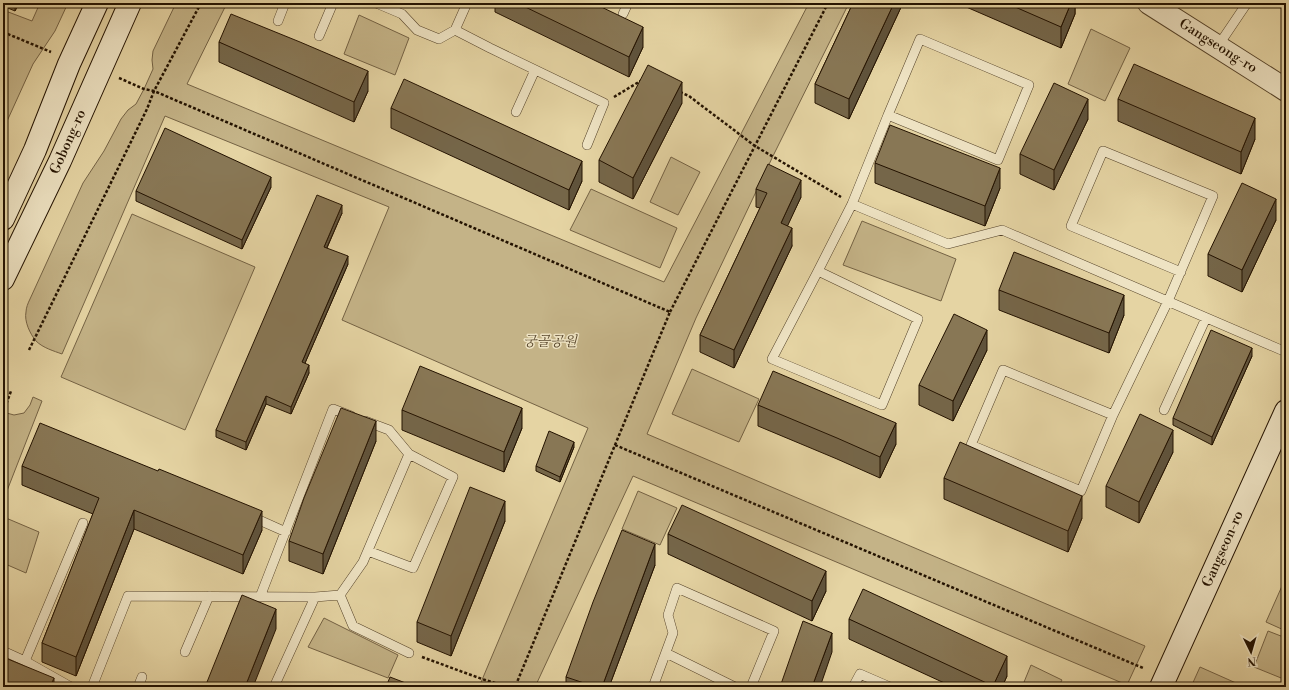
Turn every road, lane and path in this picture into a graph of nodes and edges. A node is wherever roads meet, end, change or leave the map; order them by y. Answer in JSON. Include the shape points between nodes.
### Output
{"nodes":[{"id":1,"x":97,"y":3,"type":"edge"},
{"id":2,"x":130,"y":3,"type":"edge"},
{"id":3,"x":201,"y":3,"type":"edge"},
{"id":4,"x":285,"y":3,"type":"edge"},
{"id":5,"x":333,"y":3,"type":"edge"},
{"id":6,"x":376,"y":3,"type":"edge"},
{"id":7,"x":467,"y":3,"type":"edge"},
{"id":8,"x":628,"y":3,"type":"edge"},
{"id":9,"x":828,"y":3,"type":"edge"},
{"id":10,"x":1150,"y":3,"type":"edge"},
{"id":11,"x":1246,"y":3,"type":"edge"},
{"id":12,"x":623,"y":14,"type":"dead end"},
{"id":13,"x":278,"y":21,"type":"dead end"},
{"id":14,"x":455,"y":30,"type":"junction"},
{"id":15,"x":3,"y":32,"type":"edge"},
{"id":16,"x":319,"y":36,"type":"dead end"},
{"id":17,"x":1218,"y":46,"type":"junction"},
{"id":18,"x":51,"y":52,"type":"dead end"},
{"id":19,"x":535,"y":70,"type":"junction"},
{"id":20,"x":647,"y":76,"type":"edge"},
{"id":21,"x":119,"y":78,"type":"dead end"},
{"id":22,"x":675,"y":90,"type":"edge"},
{"id":23,"x":1286,"y":90,"type":"edge"},
{"id":24,"x":154,"y":91,"type":"junction"},
{"id":25,"x":604,"y":103,"type":"junction"},
{"id":26,"x":516,"y":112,"type":"dead end"},
{"id":27,"x":888,"y":115,"type":"junction"},
{"id":28,"x":587,"y":145,"type":"dead end"},
{"id":29,"x":755,"y":146,"type":"junction"},
{"id":30,"x":852,"y":204,"type":"junction"},
{"id":31,"x":3,"y":219,"type":"edge"},
{"id":32,"x":818,"y":271,"type":"junction"},
{"id":33,"x":1181,"y":272,"type":"junction"},
{"id":34,"x":3,"y":279,"type":"edge"},
{"id":35,"x":1168,"y":301,"type":"junction"},
{"id":36,"x":670,"y":312,"type":"junction"},
{"id":37,"x":1206,"y":318,"type":"junction"},
{"id":38,"x":29,"y":350,"type":"dead end"},
{"id":39,"x":1286,"y":352,"type":"edge"},
{"id":40,"x":11,"y":391,"type":"dead end"},
{"id":41,"x":1164,"y":410,"type":"dead end"},
{"id":42,"x":1286,"y":411,"type":"edge"},
{"id":43,"x":3,"y":413,"type":"edge"},
{"id":44,"x":1113,"y":415,"type":"junction"},
{"id":45,"x":615,"y":445,"type":"junction"},
{"id":46,"x":409,"y":454,"type":"junction"},
{"id":47,"x":242,"y":513,"type":"edge"},
{"id":48,"x":83,"y":523,"type":"edge"},
{"id":49,"x":286,"y":532,"type":"junction"},
{"id":50,"x":368,"y":551,"type":"junction"},
{"id":51,"x":340,"y":594,"type":"junction"},
{"id":52,"x":209,"y":596,"type":"junction"},
{"id":53,"x":260,"y":596,"type":"junction"},
{"id":54,"x":315,"y":597,"type":"junction"},
{"id":55,"x":3,"y":651,"type":"edge"},
{"id":56,"x":185,"y":652,"type":"dead end"},
{"id":57,"x":409,"y":653,"type":"joint"},
{"id":58,"x":666,"y":653,"type":"junction"},
{"id":59,"x":25,"y":661,"type":"junction"},
{"id":60,"x":1143,"y":668,"type":"dead end"},
{"id":61,"x":142,"y":677,"type":"dead end"},
{"id":62,"x":71,"y":687,"type":"edge"},
{"id":63,"x":92,"y":687,"type":"edge"},
{"id":64,"x":138,"y":687,"type":"edge"},
{"id":65,"x":274,"y":687,"type":"edge"},
{"id":66,"x":508,"y":687,"type":"edge"},
{"id":67,"x":515,"y":687,"type":"edge"},
{"id":68,"x":653,"y":687,"type":"edge"},
{"id":69,"x":735,"y":687,"type":"edge"},
{"id":70,"x":751,"y":687,"type":"edge"},
{"id":71,"x":853,"y":687,"type":"edge"},
{"id":72,"x":890,"y":687,"type":"edge"},
{"id":73,"x":1161,"y":687,"type":"edge"}],
"edges":[{"from":1,"to":31,"type":"main road","name":"Gobong-ro"},
{"from":2,"to":34,"type":"main road","name":"Gobong-ro","via":[[60,161]]},
{"from":3,"to":24,"type":"path"},
{"from":4,"to":13,"type":"lane"},
{"from":5,"to":16,"type":"lane"},
{"from":6,"to":14,"type":"lane","via":[[402,14],[417,30],[440,39]]},
{"from":7,"to":14,"type":"lane"},
{"from":8,"to":12,"type":"lane"},
{"from":9,"to":29,"type":"path"},
{"from":10,"to":17,"type":"main road","name":"Gangseong-ro"},
{"from":11,"to":17,"type":"lane"},
{"from":14,"to":19,"type":"lane"},
{"from":15,"to":18,"type":"path"},
{"from":17,"to":23,"type":"main road","name":"Gangseong-ro"},
{"from":19,"to":25,"type":"lane"},
{"from":19,"to":26,"type":"lane"},
{"from":20,"to":25,"type":"path"},
{"from":21,"to":24,"type":"path"},
{"from":22,"to":29,"type":"path","via":[[689,96]]},
{"from":24,"to":36,"type":"path"},
{"from":24,"to":38,"type":"path"},
{"from":25,"to":28,"type":"lane"},
{"from":27,"to":27,"type":"lane","via":[[998,160],[1030,85],[920,39]]},
{"from":27,"to":30,"type":"lane"},
{"from":29,"to":30,"type":"path"},
{"from":29,"to":36,"type":"path"},
{"from":30,"to":32,"type":"lane"},
{"from":30,"to":35,"type":"lane","via":[[948,244],[1002,230]]},
{"from":32,"to":32,"type":"lane","via":[[772,359],[882,405],[918,320]]},
{"from":33,"to":33,"type":"lane","via":[[1213,196],[1103,151],[1071,226]]},
{"from":33,"to":35,"type":"lane"},
{"from":35,"to":37,"type":"lane"},
{"from":35,"to":44,"type":"lane"},
{"from":36,"to":45,"type":"path"},
{"from":37,"to":39,"type":"lane"},
{"from":37,"to":41,"type":"lane"},
{"from":40,"to":43,"type":"path"},
{"from":42,"to":73,"type":"main road","name":"Gangseon-ro"},
{"from":44,"to":44,"type":"lane","via":[[1003,370],[972,445],[1081,491]]},
{"from":45,"to":60,"type":"path"},
{"from":45,"to":67,"type":"path"},
{"from":46,"to":49,"type":"lane","via":[[388,430],[333,409]]},
{"from":46,"to":50,"type":"lane"},
{"from":46,"to":50,"type":"lane","via":[[453,477],[413,568]]},
{"from":47,"to":49,"type":"lane"},
{"from":48,"to":59,"type":"lane"},
{"from":49,"to":53,"type":"lane"},
{"from":50,"to":51,"type":"lane"},
{"from":51,"to":54,"type":"lane"},
{"from":51,"to":57,"type":"lane","via":[[354,626]]},
{"from":52,"to":53,"type":"lane"},
{"from":52,"to":56,"type":"lane"},
{"from":52,"to":63,"type":"lane","via":[[128,596]]},
{"from":53,"to":54,"type":"lane"},
{"from":54,"to":65,"type":"lane"},
{"from":55,"to":59,"type":"lane"},
{"from":57,"to":66,"type":"path"},
{"from":58,"to":68,"type":"lane"},
{"from":58,"to":69,"type":"lane"},
{"from":58,"to":70,"type":"lane","via":[[673,633],[668,615],[677,588],[774,631]]},
{"from":59,"to":62,"type":"lane"},
{"from":61,"to":64,"type":"lane"},
{"from":71,"to":72,"type":"lane","via":[[860,674]]}]}
